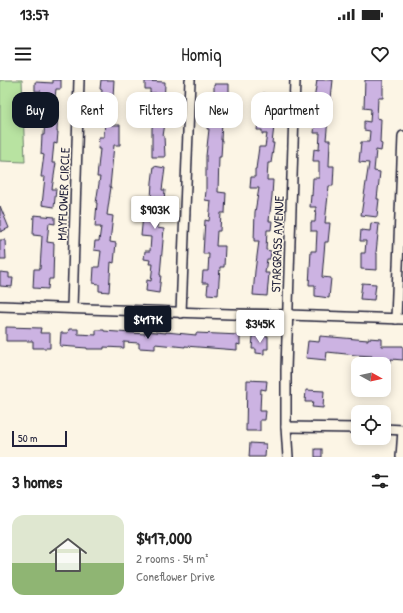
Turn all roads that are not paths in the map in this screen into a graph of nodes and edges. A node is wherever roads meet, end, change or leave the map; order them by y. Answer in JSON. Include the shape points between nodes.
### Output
{"nodes":[{"id":1,"x":79,"y":80,"type":"edge"},
{"id":2,"x":190,"y":80,"type":"edge"},
{"id":3,"x":295,"y":80,"type":"edge"},
{"id":4,"x":403,"y":136,"type":"edge"},
{"id":5,"x":0,"y":306,"type":"edge"},
{"id":6,"x":72,"y":308,"type":"junction"},
{"id":7,"x":181,"y":313,"type":"junction"},
{"id":8,"x":288,"y":315,"type":"junction"},
{"id":9,"x":400,"y":319,"type":"edge"},
{"id":10,"x":286,"y":427,"type":"junction"},
{"id":11,"x":351,"y":428,"type":"edge"},
{"id":12,"x":391,"y":429,"type":"edge"},
{"id":13,"x":403,"y":430,"type":"edge"},
{"id":14,"x":288,"y":457,"type":"edge"},
{"id":15,"x":401,"y":457,"type":"edge"}],
"edges":[{"from":1,"to":6,"type":"street","name":"MAYFLOWER CIRCLE"},
{"from":2,"to":7,"type":"street"},
{"from":3,"to":8,"type":"street","name":"STARGRASS AVENUE"},
{"from":4,"to":9,"type":"street"},
{"from":5,"to":6,"type":"street"},
{"from":6,"to":7,"type":"street"},
{"from":7,"to":8,"type":"street"},
{"from":8,"to":9,"type":"street"},
{"from":8,"to":10,"type":"street","name":"STARGRASS AVENUE"},
{"from":10,"to":11,"type":"street"},
{"from":10,"to":14,"type":"street","name":"STARGRASS AVENUE"},
{"from":12,"to":13,"type":"street"},
{"from":13,"to":15,"type":"street"}]}
